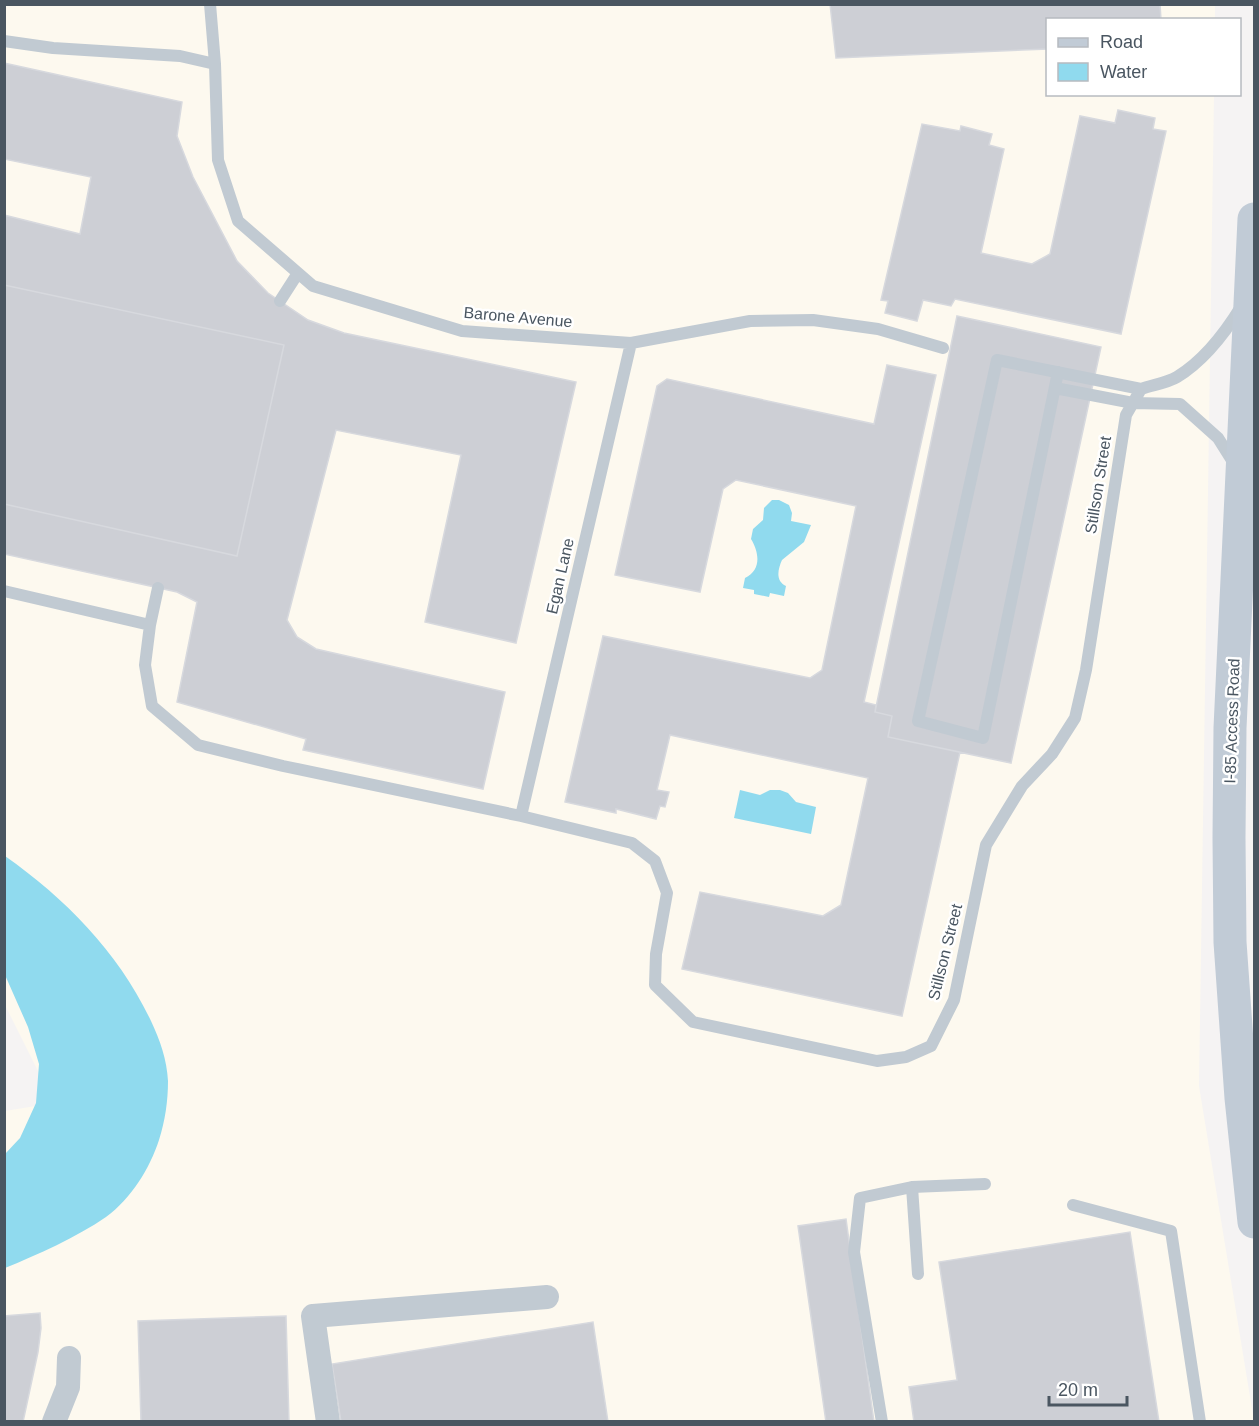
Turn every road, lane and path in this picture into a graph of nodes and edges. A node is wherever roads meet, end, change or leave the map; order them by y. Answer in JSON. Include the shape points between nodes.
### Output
{"nodes":[{"id":1,"x":210,"y":4,"type":"edge"},
{"id":2,"x":4,"y":41,"type":"edge"},
{"id":3,"x":215,"y":64,"type":"junction"},
{"id":4,"x":1254,"y":219,"type":"edge"},
{"id":5,"x":298,"y":273,"type":"junction"},
{"id":6,"x":1252,"y":290,"type":"junction"},
{"id":7,"x":280,"y":301,"type":"dead end"},
{"id":8,"x":631,"y":342,"type":"junction"},
{"id":9,"x":943,"y":348,"type":"dead end"},
{"id":10,"x":1058,"y":372,"type":"junction"},
{"id":11,"x":1055,"y":388,"type":"junction"},
{"id":12,"x":1141,"y":389,"type":"junction"},
{"id":13,"x":1133,"y":403,"type":"junction"},
{"id":14,"x":1243,"y":479,"type":"junction"},
{"id":15,"x":158,"y":588,"type":"dead end"},
{"id":16,"x":4,"y":591,"type":"edge"},
{"id":17,"x":150,"y":625,"type":"junction"},
{"id":18,"x":521,"y":816,"type":"junction"},
{"id":19,"x":985,"y":1184,"type":"dead end"},
{"id":20,"x":912,"y":1187,"type":"junction"},
{"id":21,"x":1073,"y":1205,"type":"dead end"},
{"id":22,"x":1254,"y":1222,"type":"edge"},
{"id":23,"x":918,"y":1274,"type":"dead end"},
{"id":24,"x":547,"y":1297,"type":"dead end"},
{"id":25,"x":69,"y":1358,"type":"dead end"},
{"id":26,"x":54,"y":1422,"type":"edge"},
{"id":27,"x":328,"y":1422,"type":"edge"},
{"id":28,"x":882,"y":1422,"type":"edge"},
{"id":29,"x":1200,"y":1422,"type":"edge"}],
"edges":[{"from":1,"to":3,"type":"lane","name":"Barone Avenue"},
{"from":2,"to":3,"type":"lane","via":[[180,56]]},
{"from":3,"to":5,"type":"lane","name":"Barone Avenue","via":[[218,159],[238,221]]},
{"from":4,"to":6,"type":"main road","name":"I-85 Access Road"},
{"from":5,"to":7,"type":"lane"},
{"from":5,"to":8,"type":"lane","name":"Barone Avenue","via":[[313,286],[462,331]]},
{"from":6,"to":12,"type":"lane","via":[[1224,333],[1202,357],[1176,378]]},
{"from":6,"to":14,"type":"main road","name":"I-85 Access Road"},
{"from":8,"to":9,"type":"lane","name":"Barone Avenue","via":[[750,321],[813,320],[878,329]]},
{"from":8,"to":18,"type":"lane","name":"Egan Lane"},
{"from":10,"to":11,"type":"lane"},
{"from":10,"to":11,"type":"lane","via":[[997,360],[918,721],[983,738]]},
{"from":10,"to":12,"type":"lane"},
{"from":11,"to":13,"type":"lane"},
{"from":12,"to":13,"type":"lane","name":"Stillson Street"},
{"from":13,"to":14,"type":"lane","via":[[1180,404],[1218,438]]},
{"from":13,"to":18,"type":"lane","name":"Stillson Street","via":[[1126,415],[1075,718],[1052,754],[1022,786],[986,845],[954,1000],[932,1046],[906,1057],[877,1060],[693,1022],[656,985],[656,954],[667,893],[655,861],[632,843]]},
{"from":14,"to":22,"type":"main road","name":"I-85 Access Road","via":[[1230,728],[1230,942]]},
{"from":15,"to":17,"type":"lane"},
{"from":16,"to":17,"type":"lane"},
{"from":17,"to":18,"type":"lane","via":[[145,665],[152,706],[198,745]]},
{"from":19,"to":20,"type":"lane"},
{"from":20,"to":23,"type":"lane"},
{"from":20,"to":28,"type":"lane","via":[[860,1198],[854,1252]]},
{"from":21,"to":29,"type":"lane","via":[[1171,1231]]},
{"from":24,"to":27,"type":"street","via":[[313,1316]]},
{"from":25,"to":26,"type":"street","via":[[68,1387]]}]}
